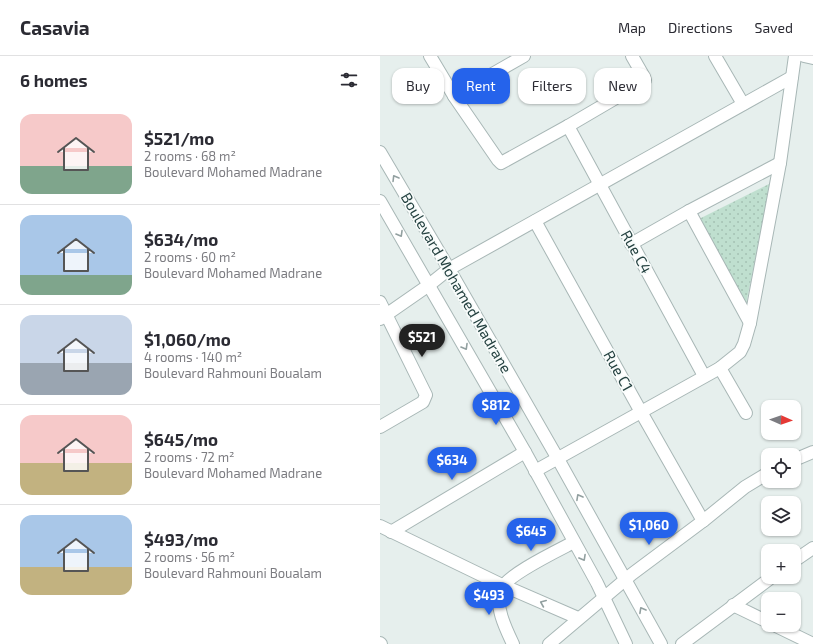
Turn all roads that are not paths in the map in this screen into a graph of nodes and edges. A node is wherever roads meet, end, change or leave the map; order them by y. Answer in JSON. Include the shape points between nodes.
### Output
{"nodes":[{"id":1,"x":430,"y":56,"type":"edge"},
{"id":2,"x":524,"y":56,"type":"edge"},
{"id":3,"x":632,"y":56,"type":"edge"},
{"id":4,"x":715,"y":56,"type":"edge"},
{"id":5,"x":795,"y":56,"type":"edge"},
{"id":6,"x":804,"y":56,"type":"edge"},
{"id":7,"x":813,"y":58,"type":"edge"},
{"id":8,"x":503,"y":68,"type":"edge"},
{"id":9,"x":792,"y":77,"type":"junction"},
{"id":10,"x":452,"y":93,"type":"edge"},
{"id":11,"x":460,"y":104,"type":"edge"},
{"id":12,"x":743,"y":104,"type":"junction"},
{"id":13,"x":568,"y":126,"type":"junction"},
{"id":14,"x":380,"y":152,"type":"edge"},
{"id":15,"x":780,"y":163,"type":"junction"},
{"id":16,"x":599,"y":184,"type":"junction"},
{"id":17,"x":380,"y":201,"type":"edge"},
{"id":18,"x":689,"y":211,"type":"junction"},
{"id":19,"x":535,"y":221,"type":"junction"},
{"id":20,"x":631,"y":244,"type":"junction"},
{"id":21,"x":449,"y":269,"type":"junction"},
{"id":22,"x":429,"y":285,"type":"junction"},
{"id":23,"x":380,"y":302,"type":"edge"},
{"id":24,"x":384,"y":317,"type":"edge"},
{"id":25,"x":750,"y":323,"type":"junction"},
{"id":26,"x":720,"y":368,"type":"junction"},
{"id":27,"x":704,"y":376,"type":"junction"},
{"id":28,"x":641,"y":412,"type":"junction"},
{"id":29,"x":746,"y":413,"type":"dead end"},
{"id":30,"x":380,"y":427,"type":"edge"},
{"id":31,"x":525,"y":452,"type":"junction"},
{"id":32,"x":813,"y":452,"type":"edge"},
{"id":33,"x":801,"y":457,"type":"edge"},
{"id":34,"x":558,"y":459,"type":"junction"},
{"id":35,"x":536,"y":471,"type":"junction"},
{"id":36,"x":761,"y":477,"type":"edge"},
{"id":37,"x":703,"y":521,"type":"junction"},
{"id":38,"x":380,"y":526,"type":"edge"},
{"id":39,"x":391,"y":532,"type":"junction"},
{"id":40,"x":574,"y":542,"type":"junction"},
{"id":41,"x":812,"y":549,"type":"edge"},
{"id":42,"x":801,"y":556,"type":"edge"},
{"id":43,"x":625,"y":580,"type":"junction"},
{"id":44,"x":762,"y":584,"type":"edge"},
{"id":45,"x":502,"y":585,"type":"junction"},
{"id":46,"x":604,"y":598,"type":"junction"},
{"id":47,"x":733,"y":605,"type":"junction"},
{"id":48,"x":578,"y":618,"type":"junction"},
{"id":49,"x":761,"y":619,"type":"edge"},
{"id":50,"x":788,"y":632,"type":"edge"},
{"id":51,"x":513,"y":644,"type":"edge"},
{"id":52,"x":549,"y":644,"type":"edge"},
{"id":53,"x":626,"y":644,"type":"edge"},
{"id":54,"x":661,"y":644,"type":"edge"},
{"id":55,"x":682,"y":644,"type":"edge"},
{"id":56,"x":813,"y":644,"type":"edge"}],
"edges":[{"from":1,"to":10,"type":"street"},
{"from":2,"to":8,"type":"street"},
{"from":3,"to":13,"type":"street","via":[[645,79],[643,82]]},
{"from":4,"to":12,"type":"street"},
{"from":5,"to":9,"type":"street"},
{"from":6,"to":7,"type":"street"},
{"from":9,"to":12,"type":"street"},
{"from":9,"to":15,"type":"street"},
{"from":11,"to":13,"type":"street","via":[[501,162]]},
{"from":12,"to":16,"type":"street"},
{"from":13,"to":16,"type":"street","name":"Rue C4"},
{"from":21,"to":14,"type":"street","name":"Boulevard Mohamed Madrane","one_way":true},
{"from":15,"to":18,"type":"street"},
{"from":15,"to":25,"type":"street"},
{"from":16,"to":19,"type":"street"},
{"from":16,"to":20,"type":"street","name":"Rue C4"},
{"from":17,"to":22,"type":"street","name":"Boulevard Mohamed Madrane","one_way":true},
{"from":18,"to":20,"type":"street"},
{"from":18,"to":25,"type":"street"},
{"from":19,"to":21,"type":"street"},
{"from":19,"to":28,"type":"street","name":"Rue C1"},
{"from":20,"to":27,"type":"street","name":"Rue C4"},
{"from":21,"to":22,"type":"street"},
{"from":21,"to":34,"type":"street","name":"Boulevard Mohamed Madrane"},
{"from":22,"to":24,"type":"street"},
{"from":22,"to":31,"type":"street","name":"Boulevard Mohamed Madrane","one_way":true},
{"from":23,"to":24,"type":"street"},
{"from":24,"to":30,"type":"street","via":[[426,395],[423,402]]},
{"from":25,"to":26,"type":"street","via":[[740,352]]},
{"from":26,"to":27,"type":"street"},
{"from":26,"to":29,"type":"street"},
{"from":27,"to":28,"type":"street"},
{"from":28,"to":34,"type":"street"},
{"from":28,"to":37,"type":"street","name":"Rue C1"},
{"from":31,"to":35,"type":"street","name":"Boulevard Mohamed Madrane"},
{"from":31,"to":39,"type":"street"},
{"from":32,"to":33,"type":"street"},
{"from":34,"to":35,"type":"street"},
{"from":43,"to":34,"type":"street","name":"Boulevard Mohamed Madrane","one_way":true},
{"from":35,"to":40,"type":"street","name":"Boulevard Mohamed Madrane"},
{"from":36,"to":37,"type":"street"},
{"from":37,"to":43,"type":"street"},
{"from":38,"to":39,"type":"street"},
{"from":39,"to":45,"type":"street"},
{"from":40,"to":45,"type":"street","via":[[524,569]]},
{"from":40,"to":46,"type":"street","name":"Boulevard Mohamed Madrane","one_way":true},
{"from":41,"to":42,"type":"street"},
{"from":43,"to":46,"type":"street"},
{"from":54,"to":43,"type":"street","name":"Boulevard Mohamed Madrane","one_way":true},
{"from":44,"to":47,"type":"street"},
{"from":48,"to":45,"type":"street","one_way":true},
{"from":45,"to":51,"type":"street","via":[[499,592],[500,609]]},
{"from":46,"to":48,"type":"street"},
{"from":46,"to":53,"type":"street","name":"Boulevard Mohamed Madrane"},
{"from":47,"to":49,"type":"street"},
{"from":47,"to":55,"type":"street"},
{"from":48,"to":52,"type":"street"},
{"from":50,"to":56,"type":"street"}]}
